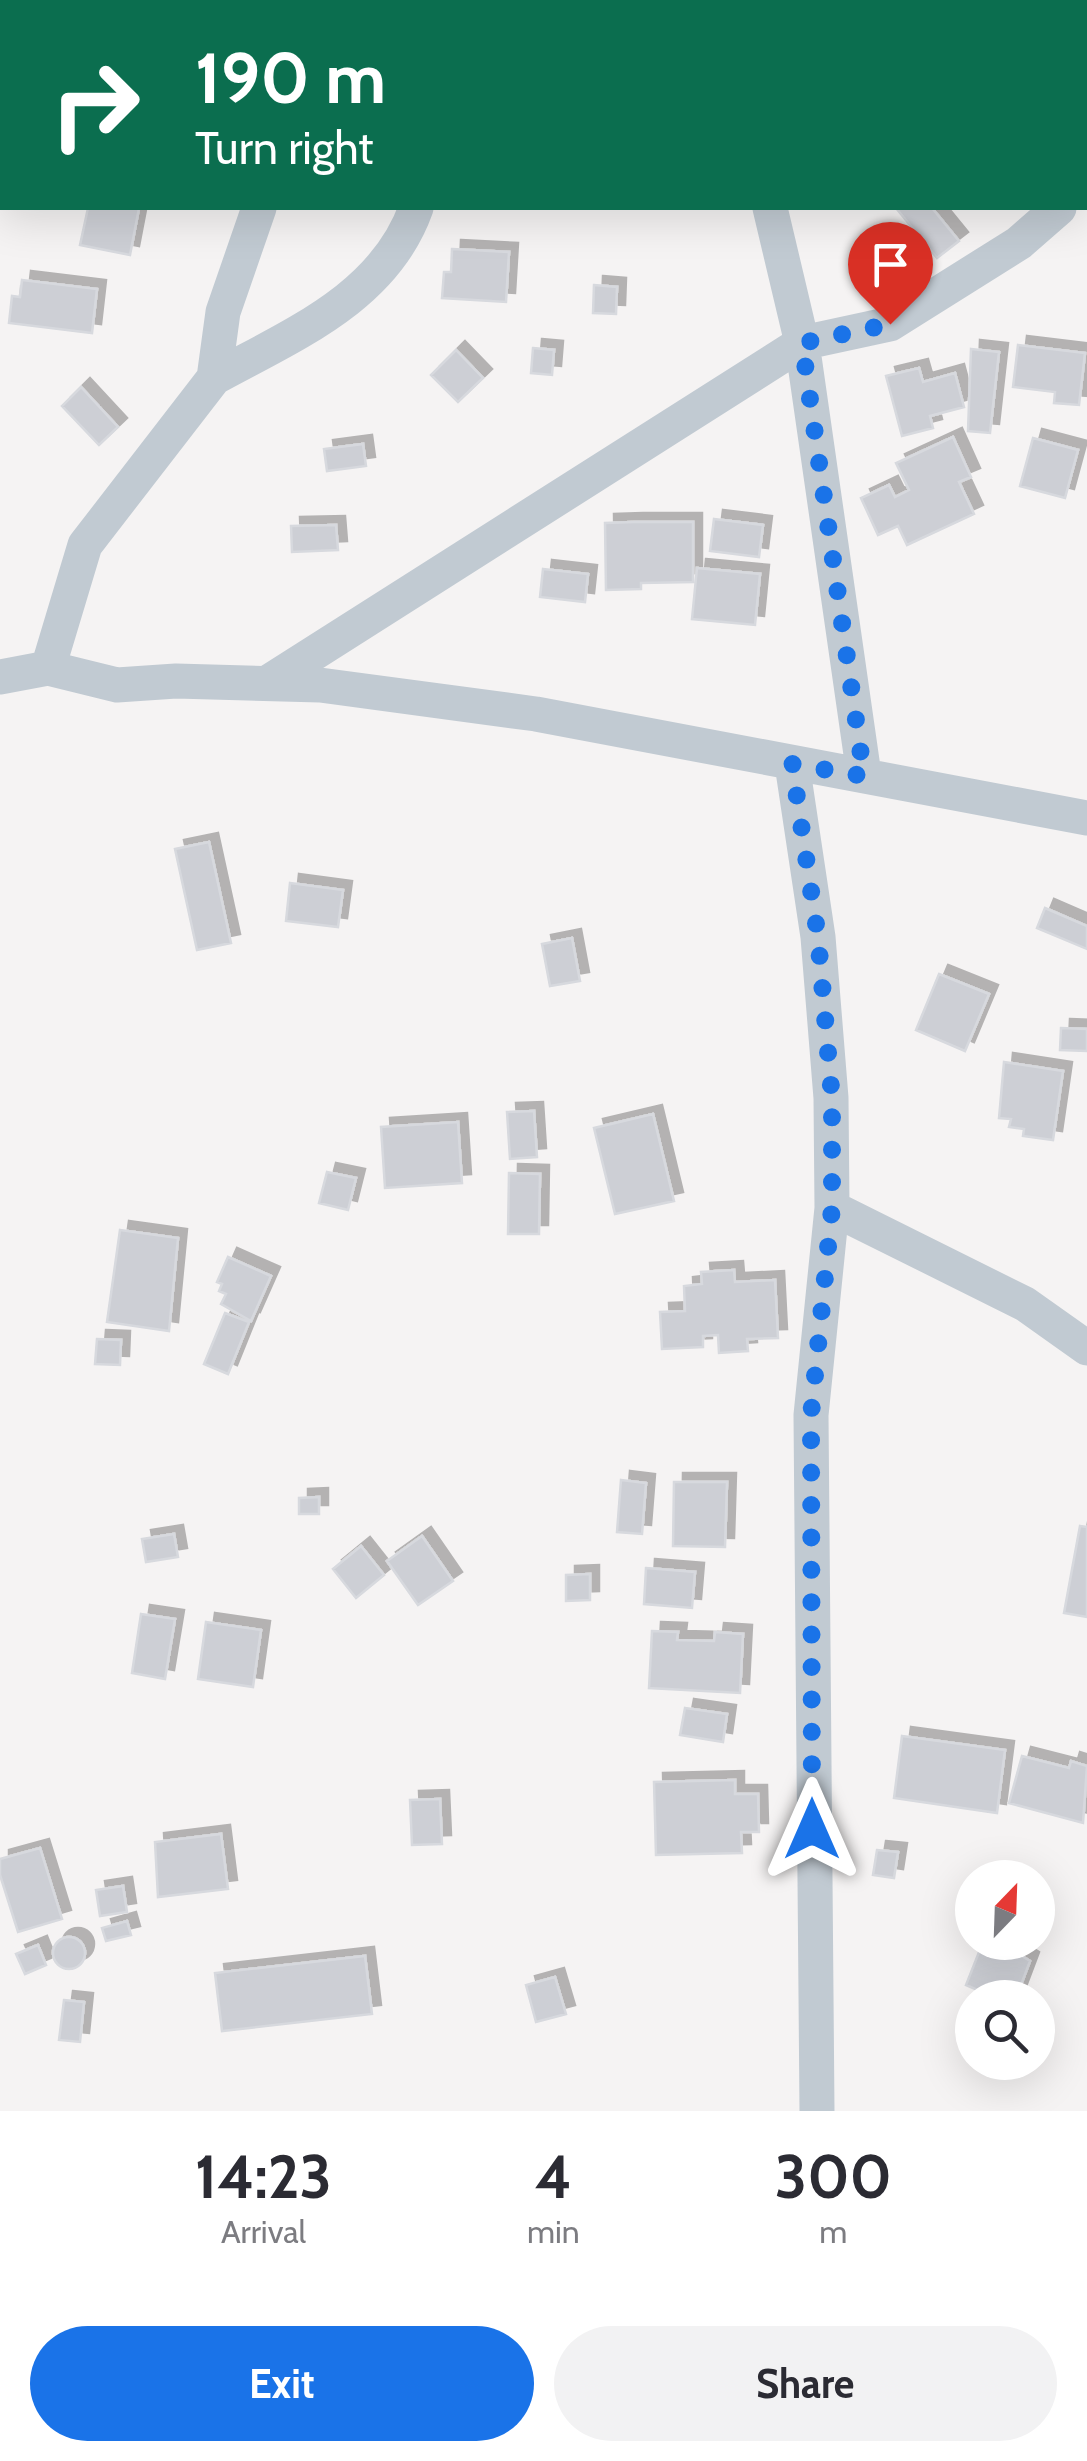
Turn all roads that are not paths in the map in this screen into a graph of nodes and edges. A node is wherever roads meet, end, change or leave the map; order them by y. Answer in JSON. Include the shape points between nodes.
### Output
{"nodes":[{"id":1,"x":258,"y":210,"type":"edge"},
{"id":2,"x":415,"y":210,"type":"edge"},
{"id":3,"x":770,"y":210,"type":"edge"},
{"id":4,"x":1057,"y":210,"type":"edge"},
{"id":5,"x":802,"y":343,"type":"junction"},
{"id":6,"x":214,"y":378,"type":"junction"},
{"id":7,"x":48,"y":668,"type":"junction"},
{"id":8,"x":0,"y":677,"type":"edge"},
{"id":9,"x":267,"y":684,"type":"junction"},
{"id":10,"x":792,"y":764,"type":"junction"},
{"id":11,"x":864,"y":776,"type":"junction"},
{"id":12,"x":1087,"y":818,"type":"edge"},
{"id":13,"x":832,"y":1208,"type":"junction"},
{"id":14,"x":1087,"y":1348,"type":"edge"},
{"id":15,"x":817,"y":2111,"type":"edge"}],
"edges":[{"from":1,"to":6,"type":"street","via":[[223,312]]},
{"from":2,"to":6,"type":"street","via":[[406,235],[342,307]]},
{"from":3,"to":5,"type":"street"},
{"from":4,"to":5,"type":"street","via":[[1018,243],[890,324]]},
{"from":5,"to":9,"type":"street"},
{"from":5,"to":11,"type":"street"},
{"from":6,"to":7,"type":"street","via":[[85,545]]},
{"from":7,"to":8,"type":"street"},
{"from":7,"to":9,"type":"street","via":[[117,685]]},
{"from":9,"to":10,"type":"street","via":[[536,714]]},
{"from":10,"to":11,"type":"street"},
{"from":10,"to":13,"type":"street","via":[[826,1013]]},
{"from":11,"to":12,"type":"street"},
{"from":13,"to":14,"type":"street","via":[[1025,1304]]},
{"from":13,"to":15,"type":"street","via":[[811,1415]]}]}
